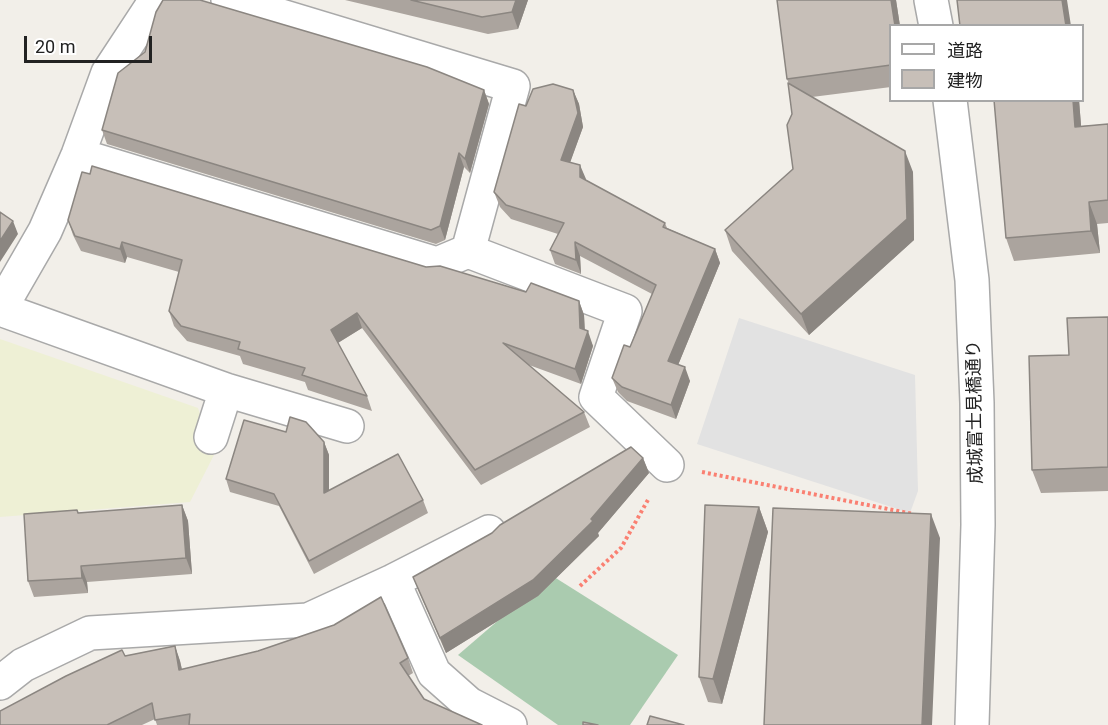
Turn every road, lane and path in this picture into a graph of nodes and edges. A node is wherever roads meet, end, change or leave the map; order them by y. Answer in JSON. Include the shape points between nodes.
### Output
{"nodes":[{"id":1,"x":156,"y":0,"type":"edge"},
{"id":2,"x":228,"y":0,"type":"edge"},
{"id":3,"x":950,"y":102,"type":"edge"},
{"id":4,"x":78,"y":155,"type":"junction"},
{"id":5,"x":468,"y":251,"type":"junction"},
{"id":6,"x":0,"y":309,"type":"edge"},
{"id":7,"x":226,"y":390,"type":"junction"},
{"id":8,"x":347,"y":426,"type":"dead end"},
{"id":9,"x":211,"y":437,"type":"dead end"},
{"id":10,"x":667,"y":465,"type":"junction"},
{"id":11,"x":978,"y":525,"type":"junction"},
{"id":12,"x":489,"y":532,"type":"edge"},
{"id":13,"x":393,"y":582,"type":"junction"},
{"id":14,"x":580,"y":586,"type":"dead end"},
{"id":15,"x":0,"y":683,"type":"edge"},
{"id":16,"x":510,"y":725,"type":"edge"},
{"id":17,"x":972,"y":725,"type":"edge"}],
"edges":[{"from":1,"to":4,"type":"street","via":[[108,73]]},
{"from":2,"to":5,"type":"street","via":[[513,86]]},
{"from":3,"to":11,"type":"street","name":"成城富士見橋通り","via":[[972,280]]},
{"from":4,"to":5,"type":"street","via":[[437,264]]},
{"from":4,"to":6,"type":"street","via":[[45,231]]},
{"from":5,"to":10,"type":"street","via":[[625,311],[596,397]]},
{"from":6,"to":7,"type":"street"},
{"from":7,"to":8,"type":"street"},
{"from":7,"to":9,"type":"street"},
{"from":10,"to":11,"type":"path"},
{"from":10,"to":14,"type":"path","via":[[621,548]]},
{"from":11,"to":17,"type":"street","name":"成城富士見橋通り"},
{"from":12,"to":13,"type":"street"},
{"from":13,"to":15,"type":"street","via":[[308,620],[90,633],[23,665]]},
{"from":13,"to":16,"type":"street","via":[[434,673],[469,704]]}]}
